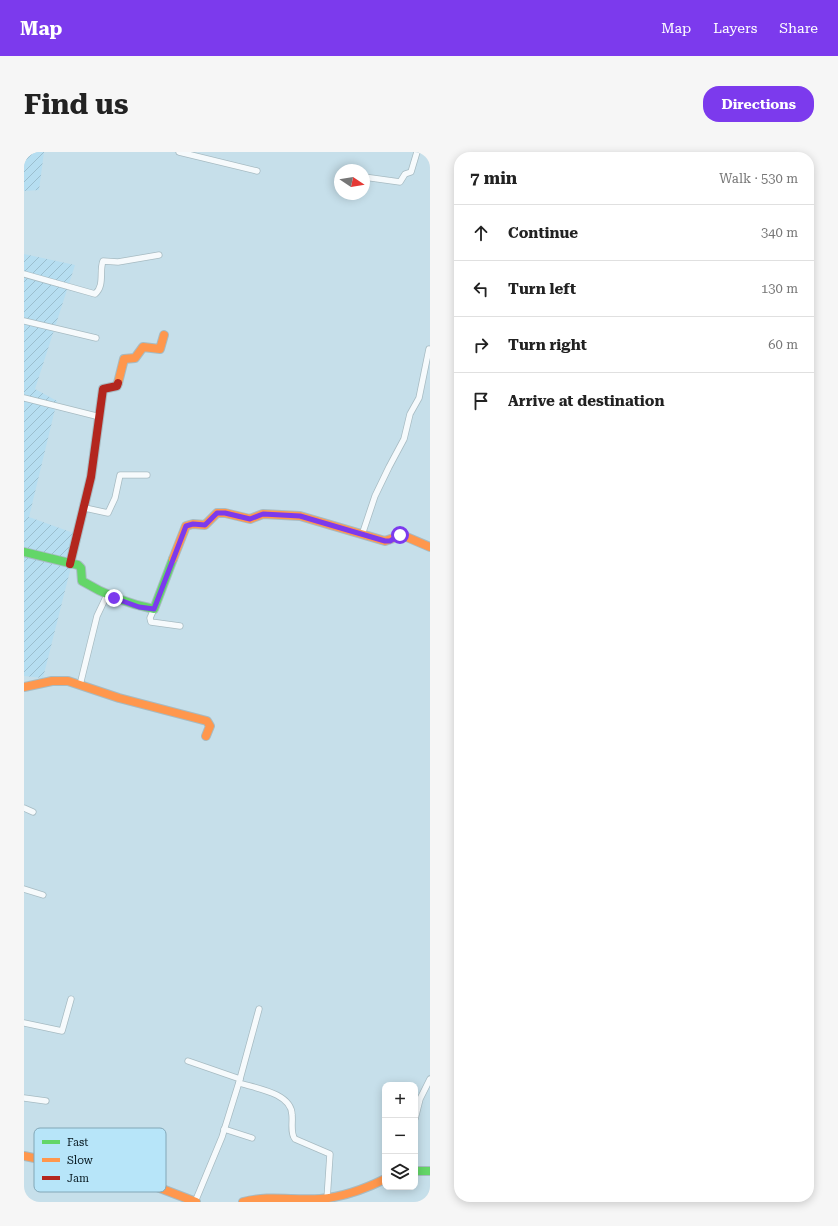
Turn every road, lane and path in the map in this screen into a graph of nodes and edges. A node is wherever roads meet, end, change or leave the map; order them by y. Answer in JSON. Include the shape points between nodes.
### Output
{"nodes":[{"id":1,"x":179,"y":152,"type":"edge"},
{"id":2,"x":417,"y":152,"type":"edge"},
{"id":3,"x":257,"y":171,"type":"dead end"},
{"id":4,"x":370,"y":178,"type":"edge"},
{"id":5,"x":159,"y":255,"type":"dead end"},
{"id":6,"x":24,"y":274,"type":"edge"},
{"id":7,"x":24,"y":321,"type":"edge"},
{"id":8,"x":164,"y":335,"type":"dead end"},
{"id":9,"x":96,"y":338,"type":"dead end"},
{"id":10,"x":429,"y":349,"type":"edge"},
{"id":11,"x":24,"y":398,"type":"edge"},
{"id":12,"x":100,"y":417,"type":"junction"},
{"id":13,"x":147,"y":475,"type":"dead end"},
{"id":14,"x":84,"y":508,"type":"junction"},
{"id":15,"x":362,"y":535,"type":"junction"},
{"id":16,"x":430,"y":547,"type":"edge"},
{"id":17,"x":24,"y":552,"type":"edge"},
{"id":18,"x":70,"y":564,"type":"junction"},
{"id":19,"x":107,"y":595,"type":"junction"},
{"id":20,"x":154,"y":609,"type":"junction"},
{"id":21,"x":180,"y":626,"type":"dead end"},
{"id":22,"x":80,"y":685,"type":"junction"},
{"id":23,"x":24,"y":687,"type":"edge"},
{"id":24,"x":206,"y":736,"type":"dead end"},
{"id":25,"x":24,"y":808,"type":"edge"},
{"id":26,"x":33,"y":812,"type":"dead end"},
{"id":27,"x":24,"y":889,"type":"edge"},
{"id":28,"x":43,"y":895,"type":"dead end"},
{"id":29,"x":71,"y":999,"type":"dead end"},
{"id":30,"x":259,"y":1009,"type":"dead end"},
{"id":31,"x":24,"y":1023,"type":"edge"},
{"id":32,"x":188,"y":1061,"type":"dead end"},
{"id":33,"x":430,"y":1079,"type":"edge"},
{"id":34,"x":240,"y":1081,"type":"junction"},
{"id":35,"x":24,"y":1098,"type":"edge"},
{"id":36,"x":46,"y":1101,"type":"dead end"},
{"id":37,"x":415,"y":1118,"type":"edge"},
{"id":38,"x":224,"y":1129,"type":"junction"},
{"id":39,"x":252,"y":1138,"type":"dead end"},
{"id":40,"x":24,"y":1156,"type":"edge"},
{"id":41,"x":34,"y":1158,"type":"edge"},
{"id":42,"x":418,"y":1171,"type":"edge"},
{"id":43,"x":430,"y":1171,"type":"edge"},
{"id":44,"x":382,"y":1180,"type":"edge"},
{"id":45,"x":166,"y":1191,"type":"edge"},
{"id":46,"x":327,"y":1200,"type":"edge"},
{"id":47,"x":192,"y":1201,"type":"edge"},
{"id":48,"x":243,"y":1202,"type":"edge"}],
"edges":[{"from":1,"to":3,"type":"street"},
{"from":2,"to":4,"type":"street","via":[[411,172],[404,175],[400,182]]},
{"from":5,"to":6,"type":"street","via":[[118,262],[103,261],[101,282],[95,294]]},
{"from":7,"to":9,"type":"street"},
{"from":8,"to":12,"type":"main road","via":[[159,350],[143,347],[135,358],[124,359],[117,386],[103,389]]},
{"from":10,"to":15,"type":"street","via":[[419,398],[410,414],[404,439],[375,496]]},
{"from":11,"to":12,"type":"street"},
{"from":12,"to":14,"type":"main road"},
{"from":13,"to":14,"type":"street","via":[[120,475],[115,498],[108,513]]},
{"from":14,"to":18,"type":"main road"},
{"from":15,"to":16,"type":"main road","via":[[387,541],[402,535]]},
{"from":15,"to":20,"type":"main road","via":[[300,516],[263,514],[250,519],[217,513],[205,525],[186,526]]},
{"from":17,"to":18,"type":"main road"},
{"from":18,"to":19,"type":"main road","via":[[76,564],[81,568],[82,581]]},
{"from":19,"to":20,"type":"main road"},
{"from":19,"to":22,"type":"street","via":[[97,616]]},
{"from":20,"to":21,"type":"street","via":[[151,622]]},
{"from":22,"to":23,"type":"main road","via":[[68,681],[52,681]]},
{"from":22,"to":24,"type":"main road","via":[[207,721],[210,726]]},
{"from":25,"to":26,"type":"street"},
{"from":27,"to":28,"type":"street"},
{"from":29,"to":31,"type":"street","via":[[62,1031]]},
{"from":30,"to":34,"type":"street"},
{"from":32,"to":34,"type":"street"},
{"from":33,"to":37,"type":"street","via":[[420,1099]]},
{"from":34,"to":38,"type":"street"},
{"from":34,"to":46,"type":"street","via":[[281,1097],[289,1104],[292,1112],[292,1133],[295,1139],[330,1154]]},
{"from":35,"to":36,"type":"street"},
{"from":38,"to":39,"type":"street"},
{"from":38,"to":47,"type":"street"},
{"from":40,"to":41,"type":"main road"},
{"from":42,"to":43,"type":"main road"},
{"from":44,"to":46,"type":"main road"},
{"from":45,"to":47,"type":"main road"},
{"from":46,"to":48,"type":"main road","via":[[272,1196]]}]}
